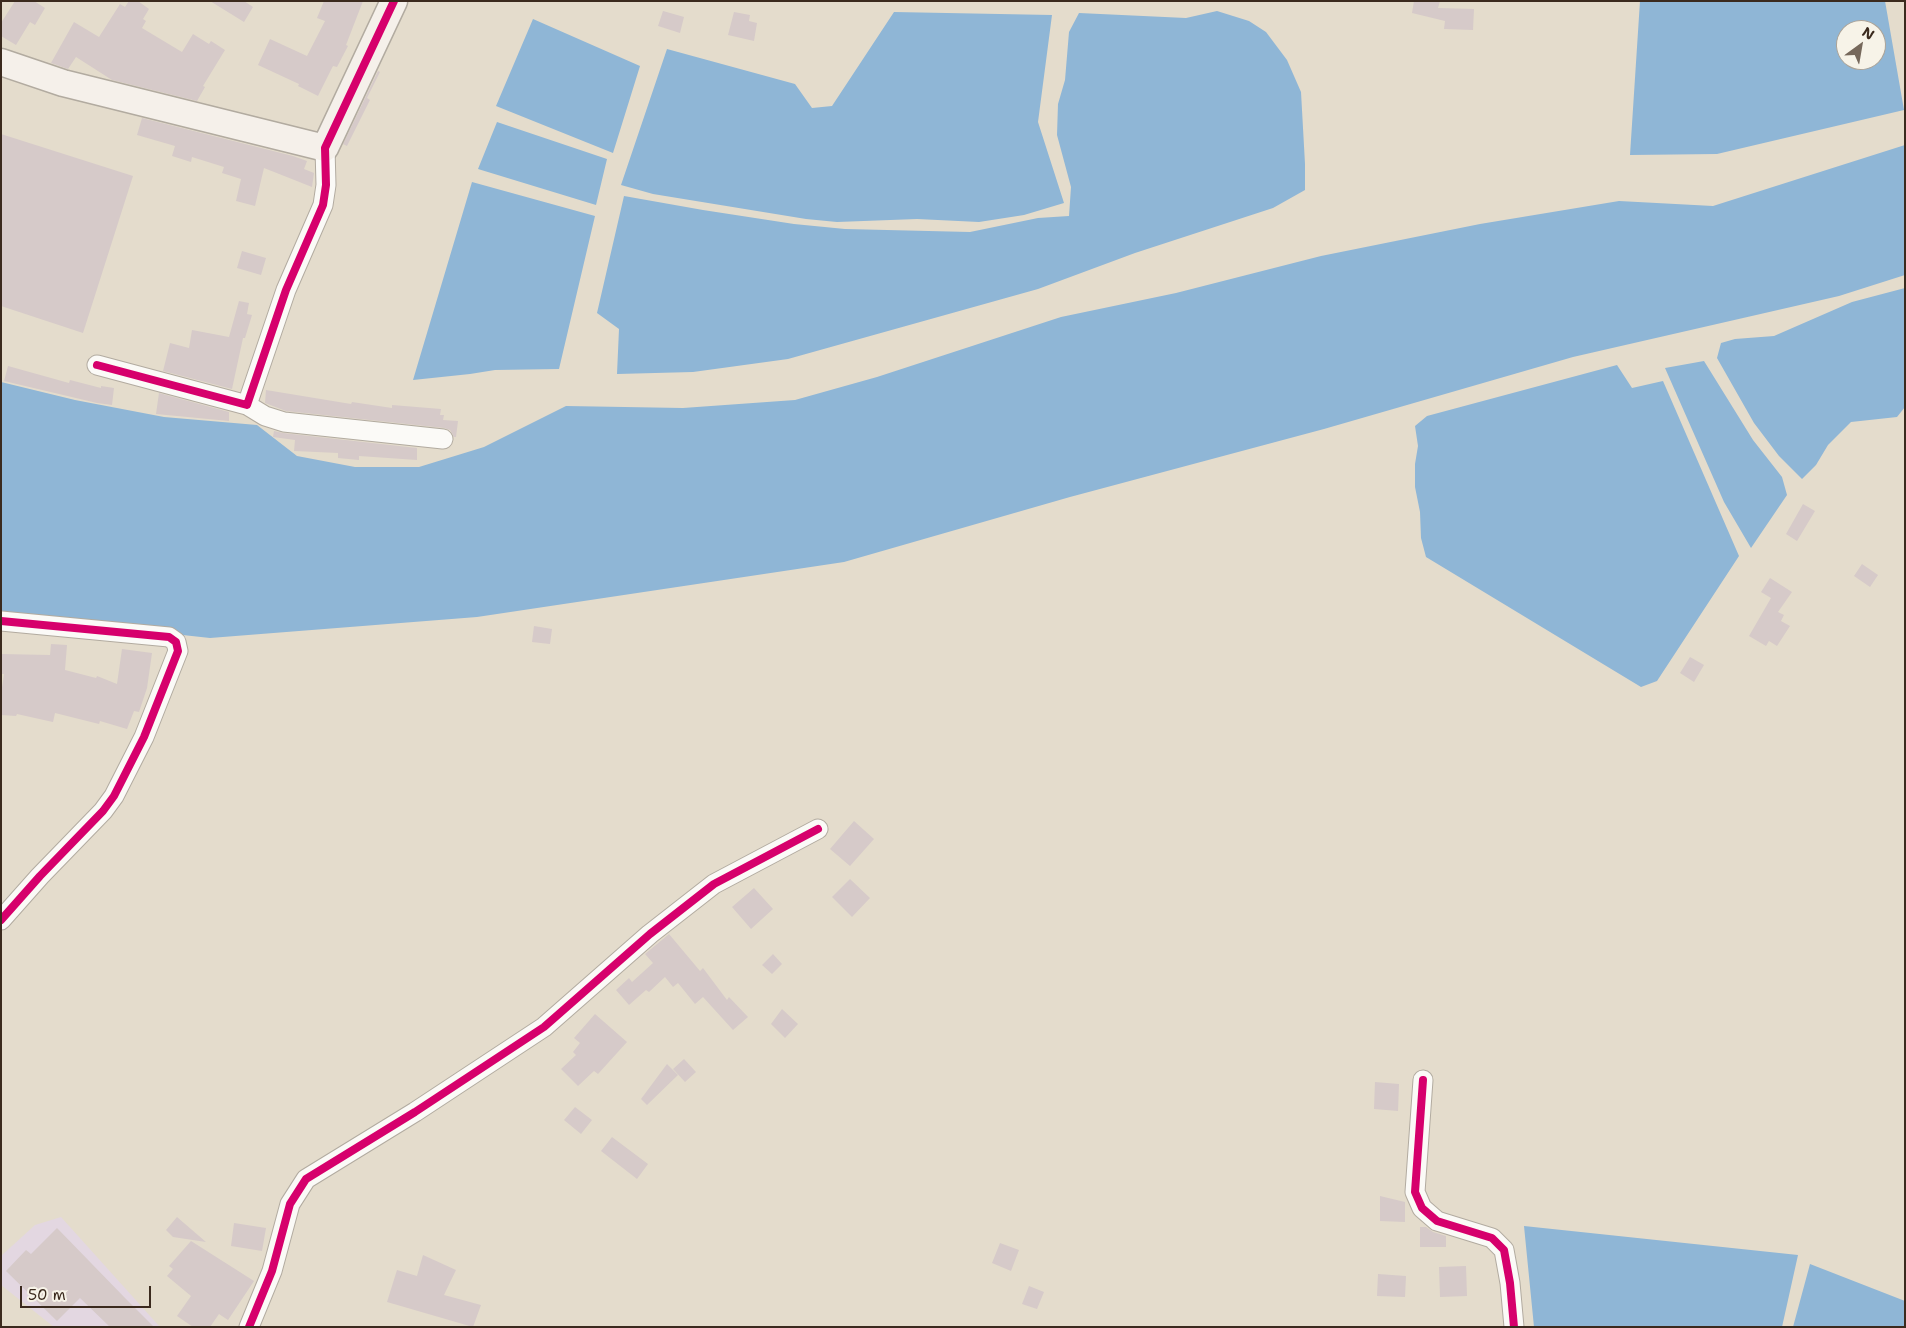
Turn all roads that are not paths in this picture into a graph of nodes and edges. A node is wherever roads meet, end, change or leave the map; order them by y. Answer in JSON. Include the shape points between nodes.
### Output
{"nodes":[{"id":1,"x":394,"y":1,"type":"edge"},
{"id":2,"x":1,"y":62,"type":"edge"},
{"id":3,"x":325,"y":148,"type":"junction"},
{"id":4,"x":98,"y":365,"type":"dead end"},
{"id":5,"x":247,"y":405,"type":"junction"},
{"id":6,"x":443,"y":439,"type":"dead end"},
{"id":7,"x":1,"y":621,"type":"edge"},
{"id":8,"x":818,"y":829,"type":"dead end"},
{"id":9,"x":1,"y":920,"type":"edge"},
{"id":10,"x":1422,"y":1080,"type":"dead end"},
{"id":11,"x":249,"y":1327,"type":"edge"},
{"id":12,"x":1514,"y":1327,"type":"edge"}],
"edges":[{"from":1,"to":3,"type":"street"},
{"from":2,"to":3,"type":"street","via":[[63,83]]},
{"from":3,"to":5,"type":"street","via":[[323,205],[286,290]]},
{"from":4,"to":5,"type":"street"},
{"from":5,"to":6,"type":"street","via":[[284,422]]},
{"from":7,"to":9,"type":"street","via":[[168,637],[176,642],[178,651],[144,737],[114,796],[103,812]]},
{"from":8,"to":11,"type":"street","via":[[714,884],[650,934],[544,1027],[306,1179],[290,1204],[272,1271]]},
{"from":10,"to":12,"type":"street","via":[[1415,1192],[1422,1208],[1437,1221],[1492,1238],[1504,1250]]}]}
